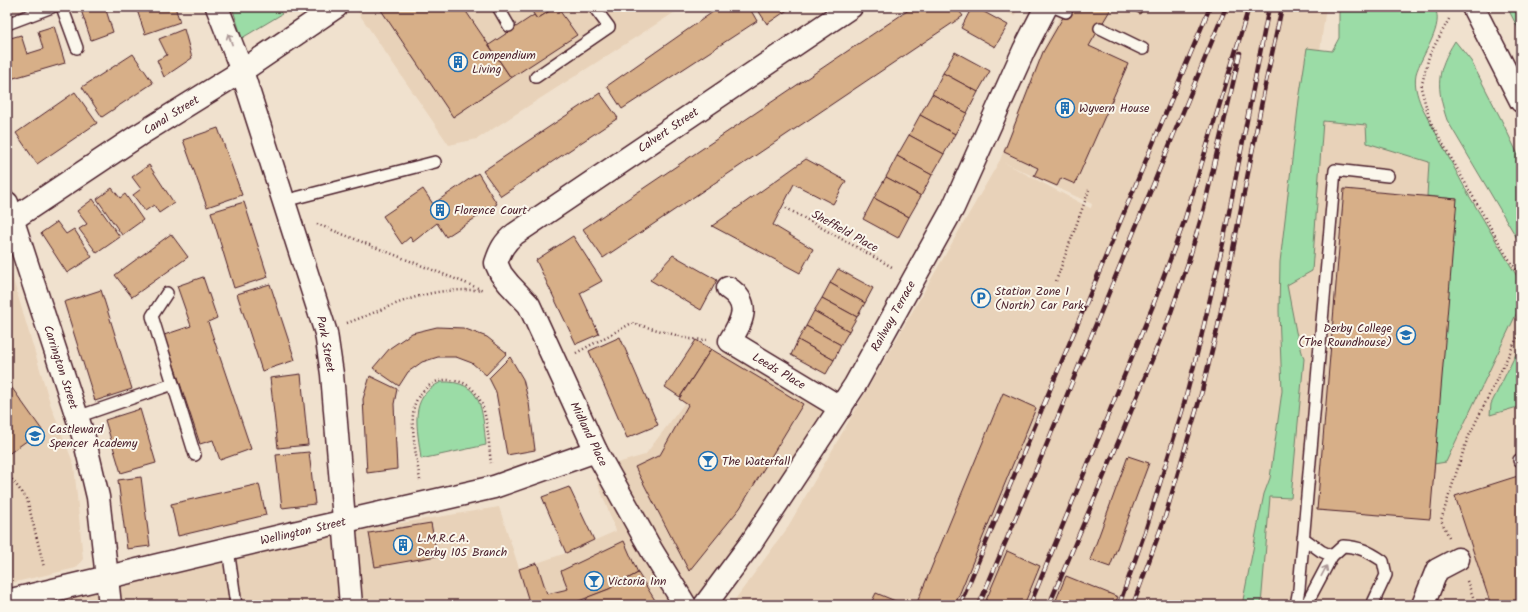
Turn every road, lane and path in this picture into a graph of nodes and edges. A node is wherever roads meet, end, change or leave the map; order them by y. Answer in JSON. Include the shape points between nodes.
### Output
{"nodes":[{"id":1,"x":52,"y":7,"type":"edge"},
{"id":2,"x":62,"y":7,"type":"edge"},
{"id":3,"x":217,"y":7,"type":"edge"},
{"id":4,"x":336,"y":7,"type":"edge"},
{"id":5,"x":498,"y":7,"type":"edge"},
{"id":6,"x":594,"y":7,"type":"edge"},
{"id":7,"x":851,"y":7,"type":"edge"},
{"id":8,"x":1054,"y":7,"type":"edge"},
{"id":9,"x":1473,"y":7,"type":"edge"},
{"id":10,"x":1056,"y":10,"type":"edge"},
{"id":11,"x":1449,"y":19,"type":"dead end"},
{"id":12,"x":7,"y":24,"type":"edge"},
{"id":13,"x":509,"y":26,"type":"dead end"},
{"id":14,"x":1100,"y":28,"type":"dead end"},
{"id":15,"x":77,"y":48,"type":"dead end"},
{"id":16,"x":1143,"y":49,"type":"dead end"},
{"id":17,"x":242,"y":71,"type":"junction"},
{"id":18,"x":536,"y":77,"type":"dead end"},
{"id":19,"x":1521,"y":102,"type":"edge"},
{"id":20,"x":435,"y":162,"type":"dead end"},
{"id":21,"x":1388,"y":176,"type":"dead end"},
{"id":22,"x":1089,"y":190,"type":"dead end"},
{"id":23,"x":284,"y":201,"type":"junction"},
{"id":24,"x":786,"y":208,"type":"dead end"},
{"id":25,"x":9,"y":215,"type":"edge"},
{"id":26,"x":313,"y":222,"type":"dead end"},
{"id":27,"x":496,"y":263,"type":"joint"},
{"id":28,"x":896,"y":269,"type":"dead end"},
{"id":29,"x":1521,"y":277,"type":"edge"},
{"id":30,"x":1056,"y":281,"type":"dead end"},
{"id":31,"x":728,"y":288,"type":"dead end"},
{"id":32,"x":481,"y":290,"type":"junction"},
{"id":33,"x":167,"y":293,"type":"dead end"},
{"id":34,"x":519,"y":294,"type":"junction"},
{"id":35,"x":1521,"y":330,"type":"edge"},
{"id":36,"x":326,"y":333,"type":"junction"},
{"id":37,"x":730,"y":341,"type":"junction"},
{"id":38,"x":556,"y":364,"type":"junction"},
{"id":39,"x":173,"y":384,"type":"junction"},
{"id":40,"x":841,"y":408,"type":"junction"},
{"id":41,"x":77,"y":417,"type":"junction"},
{"id":42,"x":596,"y":451,"type":"junction"},
{"id":43,"x":195,"y":455,"type":"dead end"},
{"id":44,"x":7,"y":473,"type":"edge"},
{"id":45,"x":494,"y":486,"type":"junction"},
{"id":46,"x":424,"y":503,"type":"junction"},
{"id":47,"x":344,"y":521,"type":"junction"},
{"id":48,"x":1303,"y":538,"type":"junction"},
{"id":49,"x":228,"y":549,"type":"junction"},
{"id":50,"x":1332,"y":556,"type":"junction"},
{"id":51,"x":1458,"y":559,"type":"junction"},
{"id":52,"x":106,"y":579,"type":"junction"},
{"id":53,"x":50,"y":592,"type":"junction"},
{"id":54,"x":7,"y":602,"type":"edge"},
{"id":55,"x":110,"y":605,"type":"edge"},
{"id":56,"x":236,"y":605,"type":"edge"},
{"id":57,"x":351,"y":605,"type":"edge"},
{"id":58,"x":685,"y":605,"type":"edge"},
{"id":59,"x":705,"y":605,"type":"edge"},
{"id":60,"x":1296,"y":605,"type":"edge"},
{"id":61,"x":1306,"y":605,"type":"edge"},
{"id":62,"x":1372,"y":605,"type":"edge"},
{"id":63,"x":1423,"y":605,"type":"edge"},
{"id":64,"x":1476,"y":605,"type":"edge"}],
"edges":[{"from":1,"to":12,"type":"lane"},
{"from":2,"to":15,"type":"lane"},
{"from":17,"to":3,"type":"street","name":"Park Street","one_way":true},
{"from":4,"to":17,"type":"street","name":"Canal Street"},
{"from":5,"to":13,"type":"lane"},
{"from":6,"to":18,"type":"lane","via":[[609,27]]},
{"from":7,"to":27,"type":"street","name":"Calvert Street","via":[[511,237],[501,249]]},
{"from":8,"to":10,"type":"lane"},
{"from":9,"to":19,"type":"street"},
{"from":10,"to":40,"type":"street","name":"Railway Terrace","via":[[1024,50],[953,208]]},
{"from":11,"to":29,"type":"path","via":[[1429,56],[1421,88],[1430,121]]},
{"from":14,"to":16,"type":"lane"},
{"from":17,"to":23,"type":"street","name":"Park Street"},
{"from":17,"to":25,"type":"street","name":"Canal Street"},
{"from":20,"to":23,"type":"lane"},
{"from":21,"to":48,"type":"lane","via":[[1335,170]]},
{"from":22,"to":30,"type":"path"},
{"from":23,"to":36,"type":"street","name":"Park Street"},
{"from":24,"to":28,"type":"path","name":"Sheffield Place"},
{"from":25,"to":41,"type":"street","name":"Carrington Street"},
{"from":26,"to":32,"type":"path"},
{"from":27,"to":34,"type":"street","name":"Midland Place","via":[[501,274]]},
{"from":31,"to":37,"type":"street","via":[[736,294],[742,304],[743,314]]},
{"from":32,"to":34,"type":"path"},
{"from":32,"to":36,"type":"path","via":[[425,295]]},
{"from":33,"to":39,"type":"lane","via":[[152,316]]},
{"from":34,"to":38,"type":"street","name":"Midland Place","via":[[529,305]]},
{"from":35,"to":51,"type":"path","via":[[1467,440],[1441,520]]},
{"from":36,"to":47,"type":"street","name":"Park Street","via":[[332,374]]},
{"from":37,"to":38,"type":"path","via":[[690,339],[632,322]]},
{"from":37,"to":40,"type":"street","name":"Leeds Place"},
{"from":38,"to":42,"type":"street","name":"Midland Place"},
{"from":39,"to":41,"type":"lane"},
{"from":39,"to":43,"type":"lane"},
{"from":40,"to":59,"type":"street","name":"Railway Terrace","via":[[751,542]]},
{"from":41,"to":52,"type":"street","name":"Carrington Street","via":[[98,497]]},
{"from":42,"to":45,"type":"street","name":"Wellington Street"},
{"from":42,"to":58,"type":"street","name":"Midland Place"},
{"from":44,"to":53,"type":"path","via":[[27,500]]},
{"from":45,"to":46,"type":"street","name":"Wellington Street"},
{"from":45,"to":46,"type":"path","via":[[481,400],[474,390],[465,384],[445,380],[424,390],[414,407],[416,455]]},
{"from":46,"to":47,"type":"street","name":"Wellington Street"},
{"from":47,"to":49,"type":"street","name":"Wellington Street"},
{"from":47,"to":57,"type":"street","name":"Park Street"},
{"from":48,"to":50,"type":"lane"},
{"from":48,"to":60,"type":"lane"},
{"from":49,"to":52,"type":"street","name":"Wellington Street"},
{"from":49,"to":56,"type":"lane"},
{"from":61,"to":50,"type":"lane","one_way":true},
{"from":50,"to":62,"type":"lane","via":[[1343,546],[1358,547],[1383,561],[1386,575]]},
{"from":51,"to":63,"type":"street","via":[[1437,570]]},
{"from":51,"to":64,"type":"path"},
{"from":52,"to":53,"type":"street","name":"Wellington Street"},
{"from":52,"to":55,"type":"street","name":"Carrington Street"},
{"from":53,"to":54,"type":"street","name":"Wellington Street"}]}
